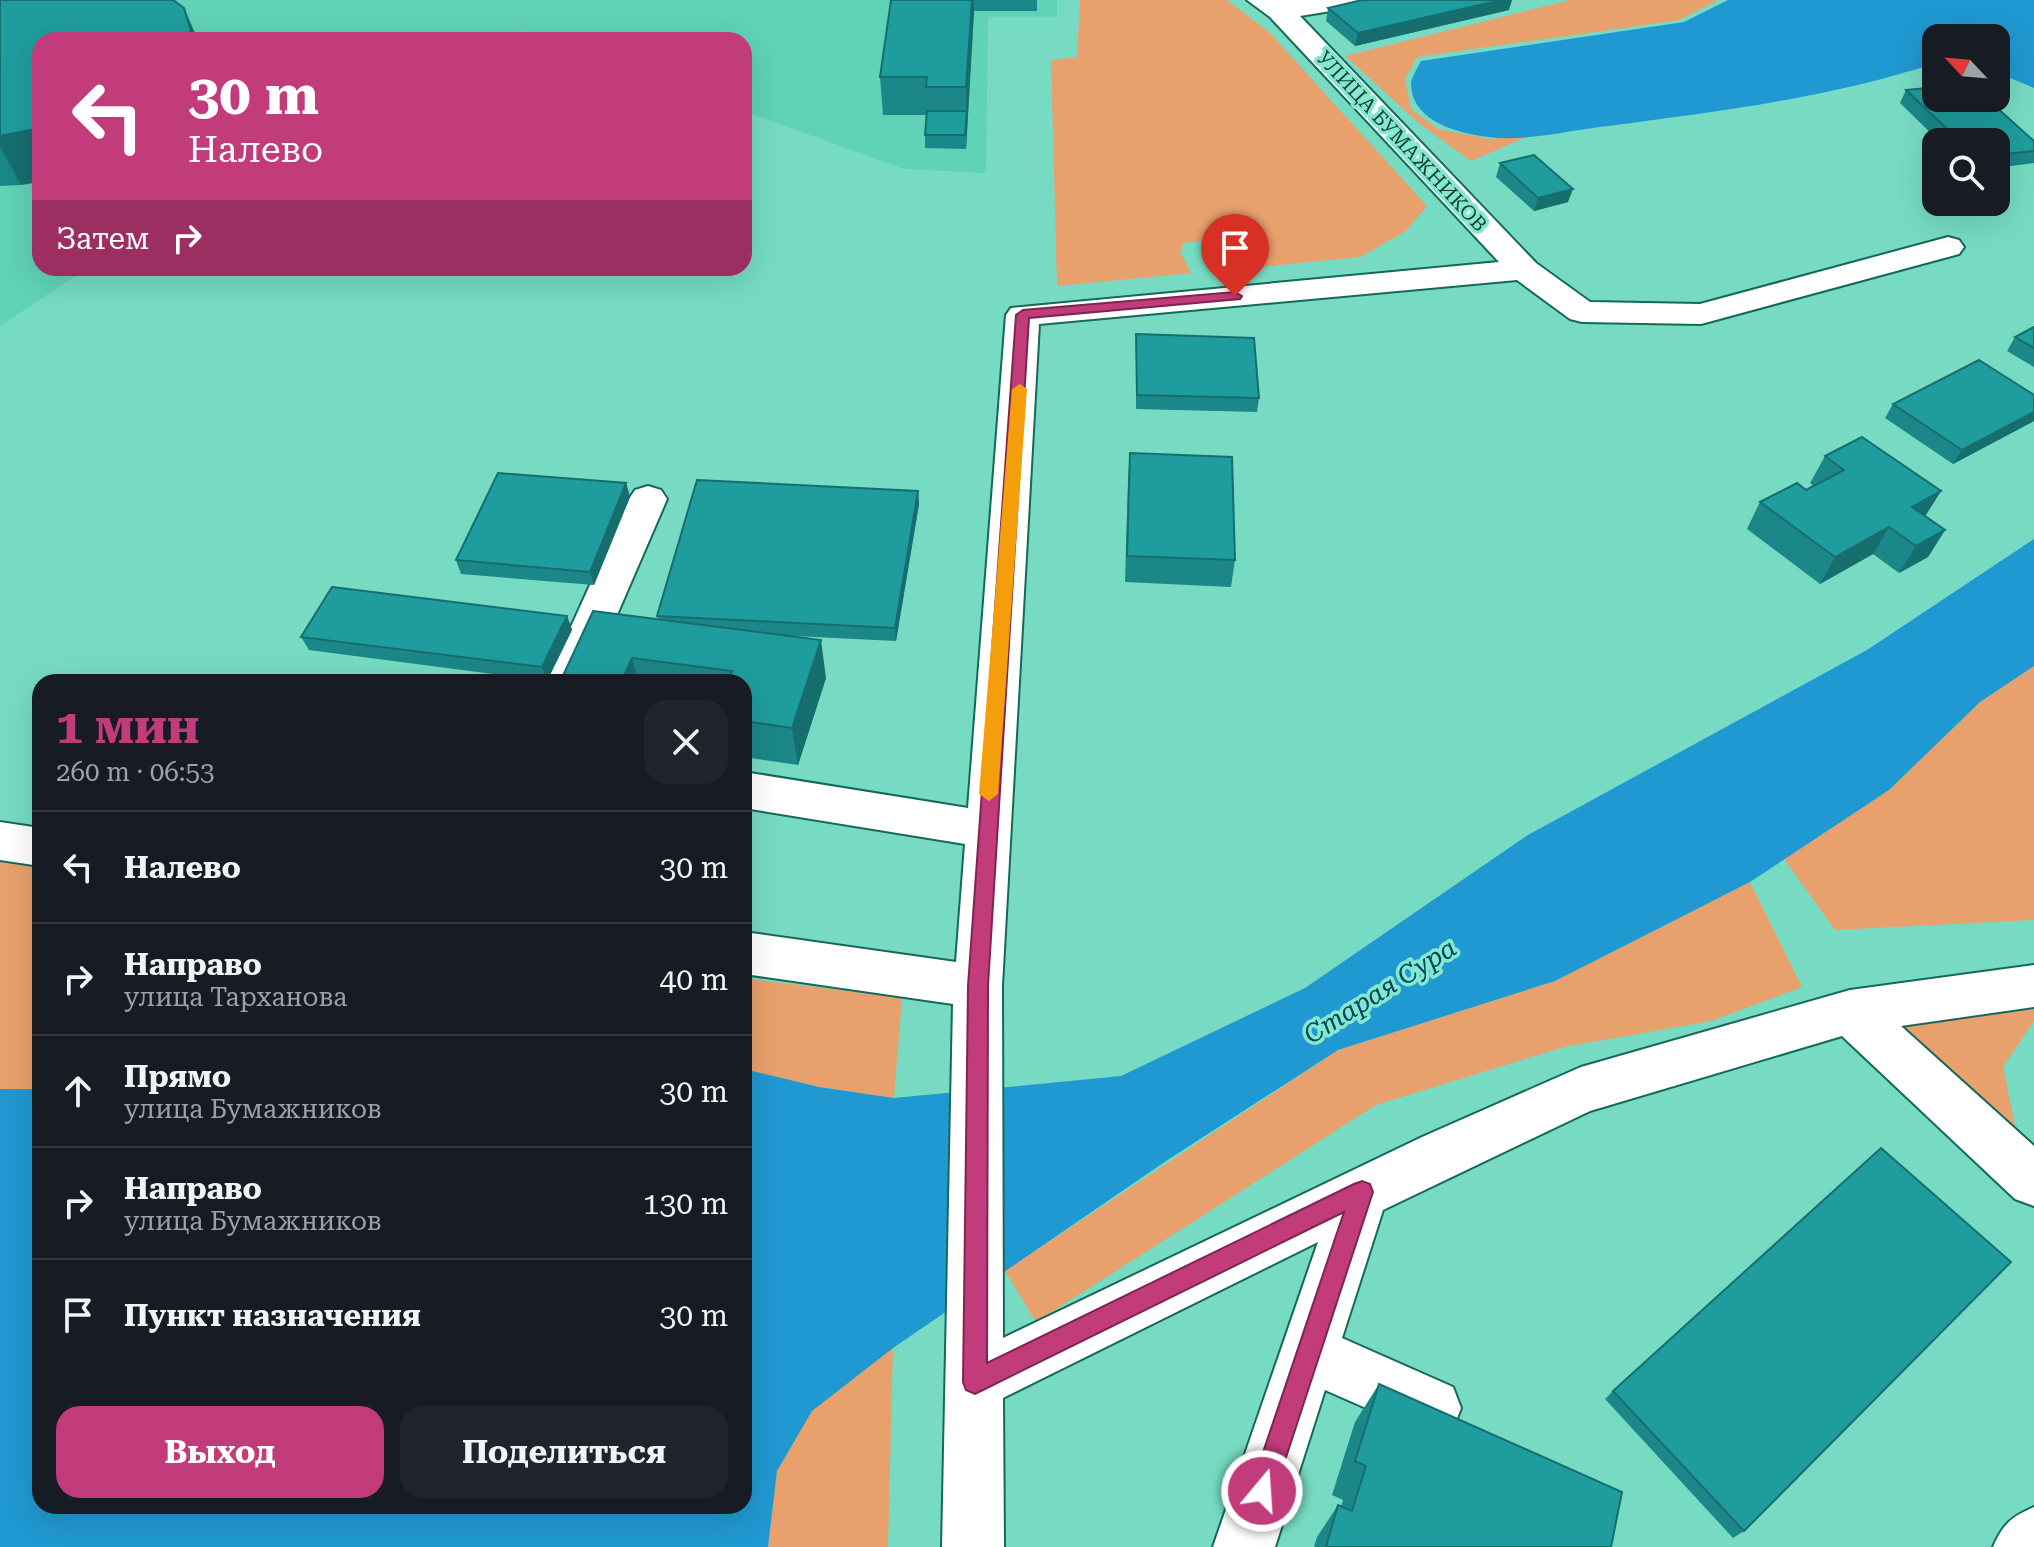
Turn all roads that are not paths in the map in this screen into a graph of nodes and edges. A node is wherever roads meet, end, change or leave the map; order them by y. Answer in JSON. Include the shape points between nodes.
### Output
{"nodes":[{"id":1,"x":1353,"y":0,"type":"edge"},
{"id":2,"x":1270,"y":6,"type":"edge"},
{"id":3,"x":1948,"y":247,"type":"dead end"},
{"id":4,"x":1524,"y":270,"type":"junction"},
{"id":5,"x":648,"y":499,"type":"dead end"},
{"id":6,"x":571,"y":674,"type":"edge"},
{"id":7,"x":752,"y":791,"type":"edge"},
{"id":8,"x":986,"y":829,"type":"junction"},
{"id":9,"x":0,"y":841,"type":"edge"},
{"id":10,"x":32,"y":846,"type":"edge"},
{"id":11,"x":752,"y":954,"type":"edge"},
{"id":12,"x":978,"y":986,"type":"junction"},
{"id":13,"x":2034,"y":986,"type":"edge"},
{"id":14,"x":1850,"y":1012,"type":"junction"},
{"id":15,"x":2034,"y":1181,"type":"edge"},
{"id":16,"x":1362,"y":1192,"type":"junction"},
{"id":17,"x":1309,"y":1353,"type":"junction"},
{"id":18,"x":975,"y":1382,"type":"junction"},
{"id":19,"x":1478,"y":1428,"type":"edge"},
{"id":20,"x":2034,"y":1538,"type":"edge"},
{"id":21,"x":973,"y":1547,"type":"edge"},
{"id":22,"x":1244,"y":1547,"type":"edge"},
{"id":23,"x":2024,"y":1547,"type":"edge"}],
"edges":[{"from":1,"to":2,"type":"street"},
{"from":2,"to":4,"type":"street","name":"УЛИЦА БУМАЖНИКОВ"},
{"from":3,"to":4,"type":"street","name":"УЛИЦА БУМАЖНИКОВ","via":[[1701,314],[1582,312]]},
{"from":4,"to":8,"type":"street","via":[[1023,315]]},
{"from":5,"to":6,"type":"street"},
{"from":7,"to":8,"type":"street"},
{"from":8,"to":12,"type":"street"},
{"from":9,"to":10,"type":"street"},
{"from":11,"to":12,"type":"street"},
{"from":12,"to":18,"type":"street"},
{"from":13,"to":14,"type":"street"},
{"from":14,"to":15,"type":"street"},
{"from":14,"to":16,"type":"street","via":[[1581,1090]]},
{"from":16,"to":17,"type":"street"},
{"from":16,"to":18,"type":"street"},
{"from":17,"to":19,"type":"street"},
{"from":17,"to":22,"type":"street"},
{"from":18,"to":21,"type":"street"},
{"from":20,"to":23,"type":"street"}]}
